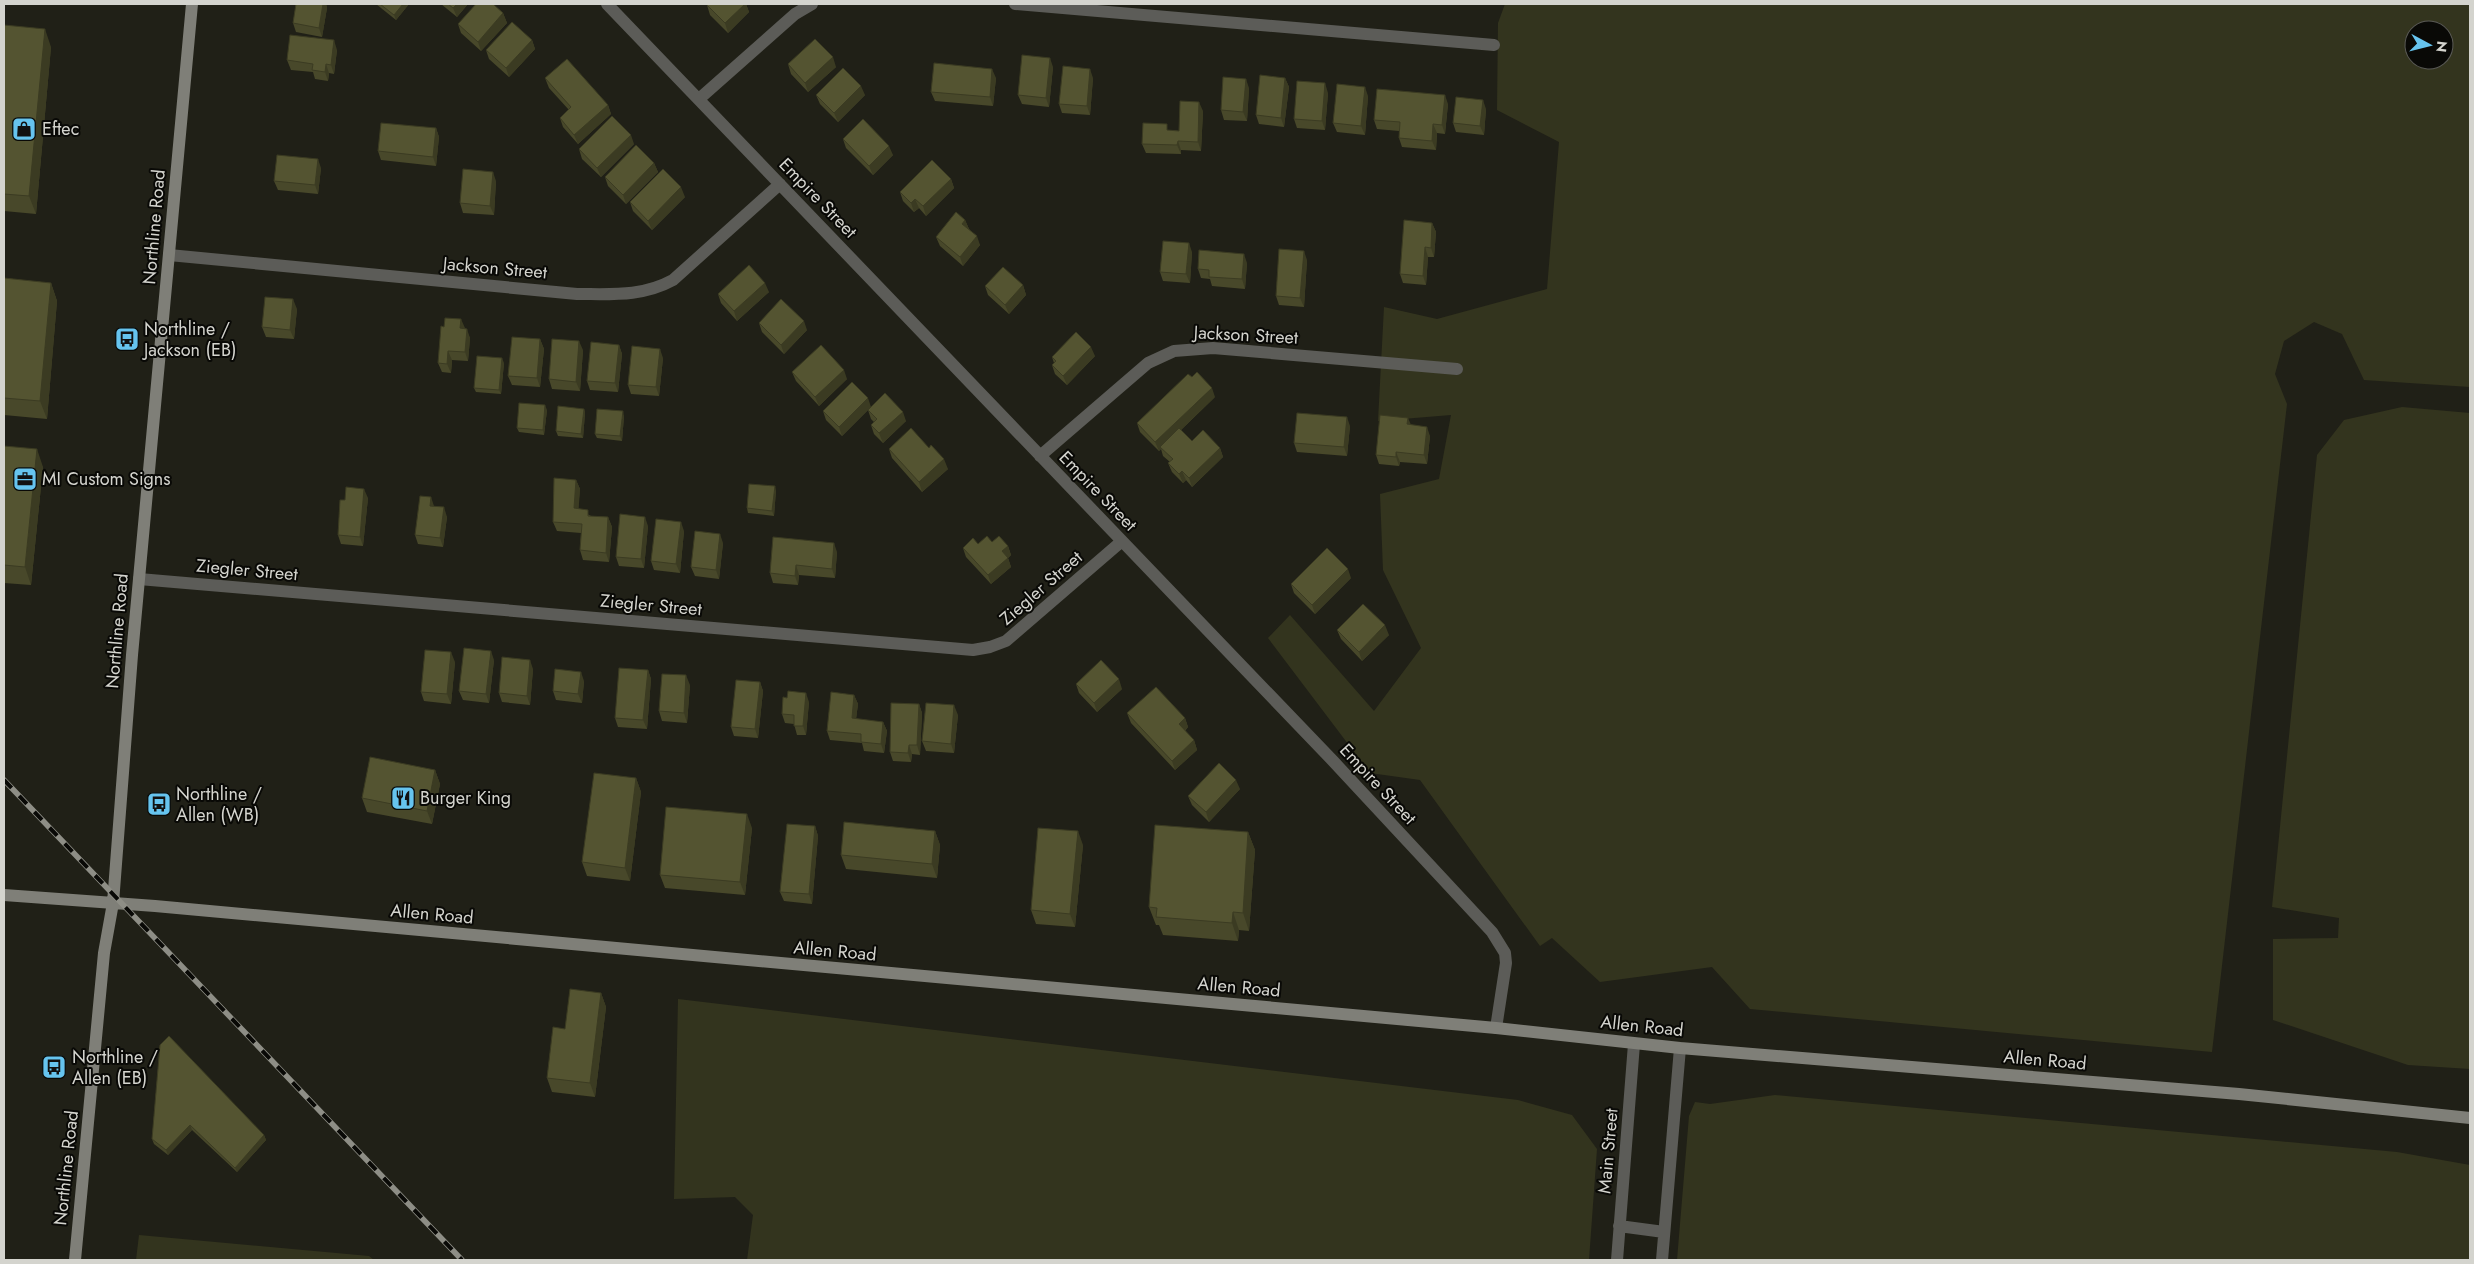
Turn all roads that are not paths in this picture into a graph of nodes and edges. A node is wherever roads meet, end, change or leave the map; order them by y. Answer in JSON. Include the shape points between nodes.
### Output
{"nodes":[{"id":1,"x":192,"y":4,"type":"edge"},
{"id":2,"x":607,"y":4,"type":"edge"},
{"id":3,"x":812,"y":4,"type":"edge"},
{"id":4,"x":1015,"y":4,"type":"edge"},
{"id":5,"x":1494,"y":45,"type":"dead end"},
{"id":6,"x":699,"y":99,"type":"junction"},
{"id":7,"x":780,"y":184,"type":"junction"},
{"id":8,"x":169,"y":255,"type":"junction"},
{"id":9,"x":1457,"y":369,"type":"dead end"},
{"id":10,"x":1040,"y":456,"type":"junction"},
{"id":11,"x":1122,"y":541,"type":"junction"},
{"id":12,"x":139,"y":579,"type":"junction"},
{"id":13,"x":4,"y":895,"type":"edge"},
{"id":14,"x":113,"y":903,"type":"junction"},
{"id":15,"x":1496,"y":1028,"type":"junction"},
{"id":16,"x":1634,"y":1044,"type":"junction"},
{"id":17,"x":1680,"y":1048,"type":"junction"},
{"id":18,"x":2470,"y":1118,"type":"edge"},
{"id":19,"x":1619,"y":1226,"type":"junction"},
{"id":20,"x":1664,"y":1232,"type":"junction"},
{"id":21,"x":75,"y":1260,"type":"edge"},
{"id":22,"x":1617,"y":1260,"type":"edge"},
{"id":23,"x":1662,"y":1260,"type":"edge"}],
"edges":[{"from":1,"to":8,"type":"main road","name":"Northline Road"},
{"from":2,"to":6,"type":"street","name":"Empire Street"},
{"from":3,"to":6,"type":"street","via":[[795,14]]},
{"from":4,"to":5,"type":"street"},
{"from":6,"to":7,"type":"street","name":"Empire Street"},
{"from":7,"to":8,"type":"street","name":"Jackson Street","via":[[673,280],[635,294],[577,294]]},
{"from":7,"to":10,"type":"street","name":"Empire Street"},
{"from":8,"to":12,"type":"main road","name":"Northline Road"},
{"from":9,"to":10,"type":"street","name":"Jackson Street","via":[[1213,348],[1174,351],[1148,362]]},
{"from":10,"to":11,"type":"street","name":"Empire Street"},
{"from":11,"to":12,"type":"street","name":"Ziegler Street","via":[[1006,640],[973,650]]},
{"from":11,"to":15,"type":"street","name":"Empire Street","via":[[1492,932],[1505,954],[1506,963]]},
{"from":12,"to":14,"type":"main road","name":"Northline Road"},
{"from":13,"to":14,"type":"main road","name":"Allen Road"},
{"from":14,"to":15,"type":"main road","name":"Allen Road"},
{"from":14,"to":21,"type":"main road","name":"Northline Road","via":[[104,953]]},
{"from":15,"to":16,"type":"main road","name":"Allen Road"},
{"from":16,"to":17,"type":"main road","name":"Allen Road"},
{"from":16,"to":19,"type":"street","name":"Main Street"},
{"from":17,"to":18,"type":"main road","name":"Allen Road","via":[[2220,1092]]},
{"from":17,"to":20,"type":"street"},
{"from":19,"to":20,"type":"street"},
{"from":19,"to":22,"type":"street","name":"Main Street"},
{"from":20,"to":23,"type":"street"}]}
